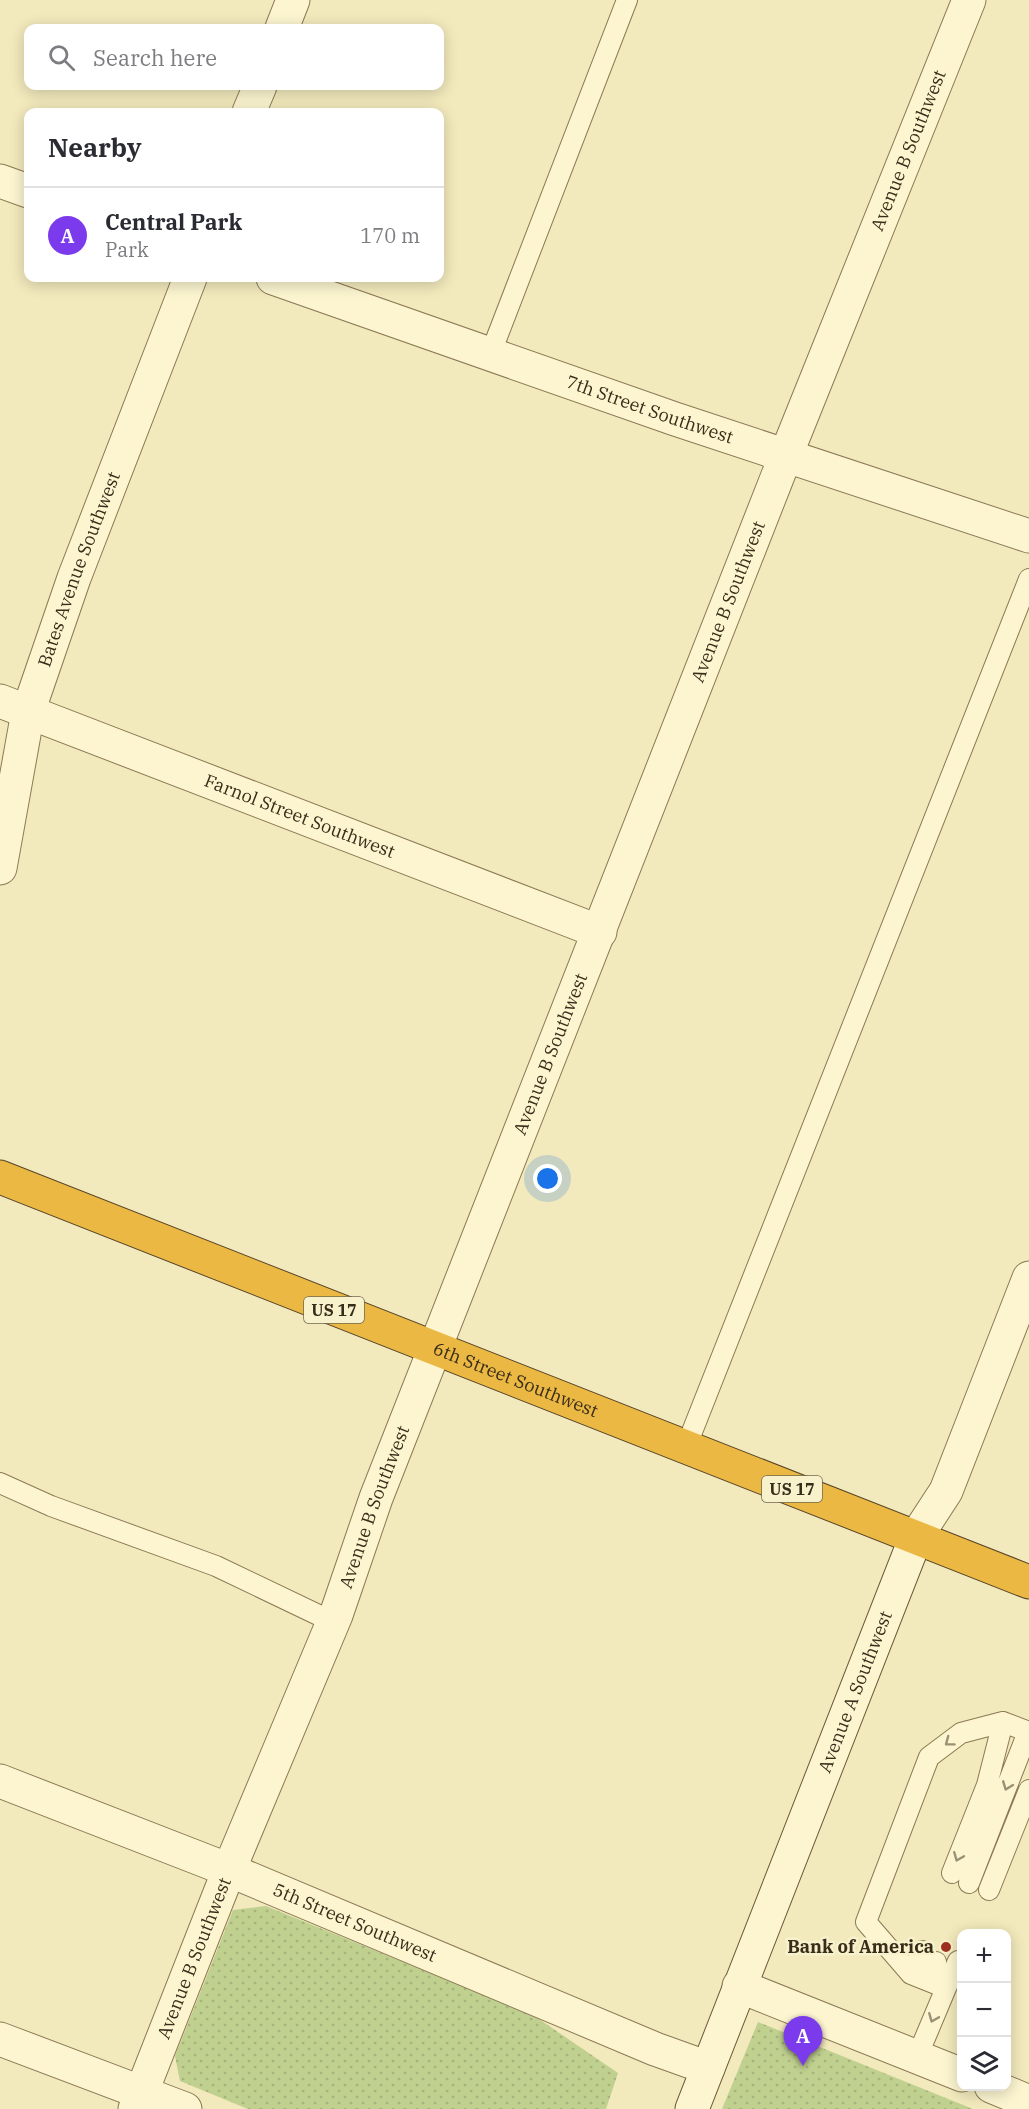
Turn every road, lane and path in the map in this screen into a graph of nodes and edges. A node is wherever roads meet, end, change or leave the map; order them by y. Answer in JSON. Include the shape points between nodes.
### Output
{"nodes":[{"id":1,"x":293,"y":0,"type":"edge"},
{"id":2,"x":627,"y":0,"type":"edge"},
{"id":3,"x":969,"y":0,"type":"edge"},
{"id":4,"x":284,"y":24,"type":"edge"},
{"id":5,"x":258,"y":90,"type":"edge"},
{"id":6,"x":251,"y":108,"type":"edge"},
{"id":7,"x":0,"y":181,"type":"edge"},
{"id":8,"x":24,"y":190,"type":"edge"},
{"id":9,"x":188,"y":282,"type":"edge"},
{"id":10,"x":284,"y":282,"type":"edge"},
{"id":11,"x":490,"y":355,"type":"junction"},
{"id":12,"x":786,"y":455,"type":"junction"},
{"id":13,"x":1029,"y":536,"type":"edge"},
{"id":14,"x":1029,"y":579,"type":"edge"},
{"id":15,"x":14,"y":706,"type":"edge"},
{"id":16,"x":0,"y":868,"type":"edge"},
{"id":17,"x":600,"y":933,"type":"junction"},
{"id":18,"x":0,"y":1177,"type":"edge"},
{"id":19,"x":1026,"y":1296,"type":"edge"},
{"id":20,"x":434,"y":1349,"type":"junction"},
{"id":21,"x":686,"y":1447,"type":"junction"},
{"id":22,"x":0,"y":1483,"type":"edge"},
{"id":23,"x":916,"y":1536,"type":"junction"},
{"id":24,"x":1029,"y":1582,"type":"edge"},
{"id":25,"x":333,"y":1622,"type":"junction"},
{"id":26,"x":1003,"y":1722,"type":"junction"},
{"id":27,"x":1029,"y":1732,"type":"edge"},
{"id":28,"x":0,"y":1781,"type":"edge"},
{"id":29,"x":1029,"y":1790,"type":"edge"},
{"id":30,"x":228,"y":1870,"type":"junction"},
{"id":31,"x":952,"y":1873,"type":"dead end"},
{"id":32,"x":969,"y":1883,"type":"dead end"},
{"id":33,"x":989,"y":1890,"type":"dead end"},
{"id":34,"x":929,"y":1956,"type":"dead end"},
{"id":35,"x":957,"y":1962,"type":"edge"},
{"id":36,"x":929,"y":1981,"type":"junction"},
{"id":37,"x":739,"y":1986,"type":"junction"},
{"id":38,"x":0,"y":2039,"type":"edge"},
{"id":39,"x":917,"y":2057,"type":"junction"},
{"id":40,"x":708,"y":2068,"type":"junction"},
{"id":41,"x":957,"y":2073,"type":"edge"},
{"id":42,"x":1003,"y":2091,"type":"edge"},
{"id":43,"x":138,"y":2100,"type":"edge"},
{"id":44,"x":1029,"y":2102,"type":"edge"},
{"id":45,"x":185,"y":2109,"type":"edge"},
{"id":46,"x":692,"y":2109,"type":"edge"}],
"edges":[{"from":1,"to":4,"type":"street"},
{"from":2,"to":11,"type":"lane"},
{"from":3,"to":12,"type":"street","name":"Avenue B Southwest"},
{"from":5,"to":6,"type":"street"},
{"from":7,"to":8,"type":"street"},
{"from":9,"to":15,"type":"street","name":"Bates Avenue Southwest","via":[[74,578]]},
{"from":10,"to":11,"type":"street","name":"7th Street Southwest"},
{"from":11,"to":12,"type":"street","name":"7th Street Southwest"},
{"from":12,"to":13,"type":"street","name":"7th Street Southwest"},
{"from":12,"to":17,"type":"street","name":"Avenue B Southwest"},
{"from":14,"to":21,"type":"lane"},
{"from":15,"to":16,"type":"street","name":"Bates Avenue Southwest"},
{"from":15,"to":17,"type":"street","name":"Farnol Street Southwest"},
{"from":17,"to":20,"type":"street","name":"Avenue B Southwest"},
{"from":18,"to":20,"type":"highway","name":"6th Street Southwest","number":"US 17"},
{"from":19,"to":23,"type":"street","name":"Avenue A Southwest","via":[[946,1491]]},
{"from":20,"to":21,"type":"highway","name":"6th Street Southwest","number":"US 17"},
{"from":20,"to":25,"type":"street","name":"Avenue B Southwest"},
{"from":21,"to":23,"type":"highway","name":"6th Street Southwest","number":"US 17"},
{"from":22,"to":25,"type":"lane","via":[[51,1506],[216,1566]]},
{"from":23,"to":24,"type":"highway","name":"6th Street Southwest","number":"US 17"},
{"from":23,"to":37,"type":"street","name":"Avenue A Southwest"},
{"from":25,"to":30,"type":"street","name":"Avenue B Southwest"},
{"from":26,"to":27,"type":"lane"},
{"from":26,"to":31,"type":"lane","one_way":true,"via":[[987,1785]]},
{"from":26,"to":36,"type":"lane","one_way":true,"via":[[961,1733],[929,1757],[866,1922]]},
{"from":27,"to":32,"type":"lane","one_way":true},
{"from":28,"to":30,"type":"street","name":"5th Street Southwest"},
{"from":29,"to":33,"type":"lane"},
{"from":30,"to":40,"type":"street","name":"5th Street Southwest","via":[[644,2045]]},
{"from":30,"to":43,"type":"street","name":"Avenue B Southwest"},
{"from":34,"to":36,"type":"lane"},
{"from":35,"to":36,"type":"lane"},
{"from":36,"to":39,"type":"lane","one_way":true},
{"from":37,"to":39,"type":"street"},
{"from":37,"to":40,"type":"street","name":"Avenue A Southwest"},
{"from":38,"to":43,"type":"street"},
{"from":39,"to":41,"type":"street"},
{"from":40,"to":46,"type":"street","name":"Avenue A Southwest"},
{"from":42,"to":44,"type":"street"},
{"from":43,"to":45,"type":"street"}]}
